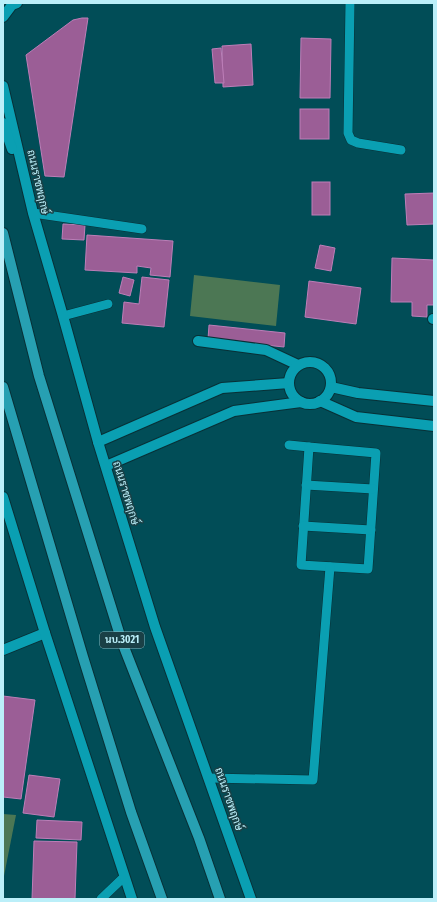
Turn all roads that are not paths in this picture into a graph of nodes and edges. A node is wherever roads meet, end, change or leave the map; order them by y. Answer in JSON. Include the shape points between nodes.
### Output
{"nodes":[{"id":1,"x":17,"y":3,"type":"edge"},
{"id":2,"x":350,"y":3,"type":"edge"},
{"id":3,"x":3,"y":17,"type":"edge"},
{"id":4,"x":3,"y":86,"type":"edge"},
{"id":5,"x":3,"y":123,"type":"edge"},
{"id":6,"x":401,"y":150,"type":"dead end"},
{"id":7,"x":32,"y":213,"type":"junction"},
{"id":8,"x":142,"y":229,"type":"dead end"},
{"id":9,"x":3,"y":233,"type":"edge"},
{"id":10,"x":108,"y":304,"type":"dead end"},
{"id":11,"x":63,"y":316,"type":"junction"},
{"id":12,"x":198,"y":341,"type":"dead end"},
{"id":13,"x":298,"y":365,"type":"junction"},
{"id":14,"x":289,"y":383,"type":"junction"},
{"id":15,"x":3,"y":387,"type":"edge"},
{"id":16,"x":331,"y":387,"type":"junction"},
{"id":17,"x":320,"y":401,"type":"junction"},
{"id":18,"x":434,"y":401,"type":"edge"},
{"id":19,"x":301,"y":402,"type":"junction"},
{"id":20,"x":434,"y":426,"type":"edge"},
{"id":21,"x":98,"y":442,"type":"junction"},
{"id":22,"x":289,"y":445,"type":"dead end"},
{"id":23,"x":310,"y":447,"type":"junction"},
{"id":24,"x":106,"y":466,"type":"junction"},
{"id":25,"x":306,"y":485,"type":"junction"},
{"id":26,"x":373,"y":490,"type":"junction"},
{"id":27,"x":3,"y":497,"type":"edge"},
{"id":28,"x":304,"y":526,"type":"junction"},
{"id":29,"x":370,"y":530,"type":"junction"},
{"id":30,"x":330,"y":567,"type":"junction"},
{"id":31,"x":45,"y":633,"type":"junction"},
{"id":32,"x":3,"y":650,"type":"edge"},
{"id":33,"x":209,"y":778,"type":"junction"},
{"id":34,"x":124,"y":877,"type":"junction"},
{"id":35,"x":101,"y":899,"type":"edge"},
{"id":36,"x":132,"y":899,"type":"edge"},
{"id":37,"x":162,"y":899,"type":"edge"},
{"id":38,"x":220,"y":899,"type":"edge"},
{"id":39,"x":251,"y":899,"type":"edge"}],
"edges":[{"from":1,"to":3,"type":"main road","via":[[12,5]]},
{"from":2,"to":6,"type":"lane","via":[[348,133],[351,140],[358,143]]},
{"from":4,"to":7,"type":"main road","name":"ถนนราชพฤกษ์","number":"นบ.3021"},
{"from":5,"to":7,"type":"main road"},
{"from":7,"to":8,"type":"lane"},
{"from":7,"to":11,"type":"main road","name":"ถนนราชพฤกษ์","number":"นบ.3021"},
{"from":9,"to":38,"type":"main road","number":"นบ.3021","via":[[38,376],[122,642]]},
{"from":10,"to":11,"type":"lane"},
{"from":11,"to":21,"type":"main road","name":"ถนนราชพฤกษ์","number":"นบ.3021"},
{"from":12,"to":13,"type":"main road","via":[[266,350]]},
{"from":13,"to":14,"type":"main road","via":[[289,377]]},
{"from":13,"to":16,"type":"main road","via":[[314,362],[324,366],[330,376]]},
{"from":14,"to":19,"type":"main road","via":[[292,394]]},
{"from":14,"to":21,"type":"main road","via":[[222,388]]},
{"from":15,"to":37,"type":"main road","via":[[83,656]]},
{"from":16,"to":17,"type":"main road","via":[[325,398]]},
{"from":16,"to":18,"type":"main road","via":[[358,393]]},
{"from":17,"to":19,"type":"main road","via":[[308,404]]},
{"from":17,"to":20,"type":"main road","via":[[356,417]]},
{"from":19,"to":24,"type":"main road","via":[[234,411]]},
{"from":21,"to":24,"type":"main road","name":"ถนนราชพฤกษ์","number":"นบ.3021"},
{"from":22,"to":23,"type":"lane"},
{"from":23,"to":25,"type":"lane"},
{"from":23,"to":26,"type":"lane","via":[[376,453]]},
{"from":24,"to":33,"type":"main road","name":"ถนนราชพฤกษ์","number":"นบ.3021","via":[[155,627]]},
{"from":25,"to":26,"type":"lane"},
{"from":25,"to":28,"type":"lane"},
{"from":26,"to":29,"type":"lane"},
{"from":27,"to":31,"type":"main road"},
{"from":28,"to":29,"type":"lane"},
{"from":28,"to":30,"type":"lane","via":[[301,565]]},
{"from":29,"to":30,"type":"lane","via":[[368,569]]},
{"from":30,"to":33,"type":"lane","via":[[313,780]]},
{"from":31,"to":32,"type":"main road"},
{"from":31,"to":34,"type":"main road"},
{"from":33,"to":39,"type":"main road","name":"ถนนราชพฤกษ์","number":"นบ.3021"},
{"from":34,"to":35,"type":"lane"},
{"from":34,"to":36,"type":"main road"}]}
